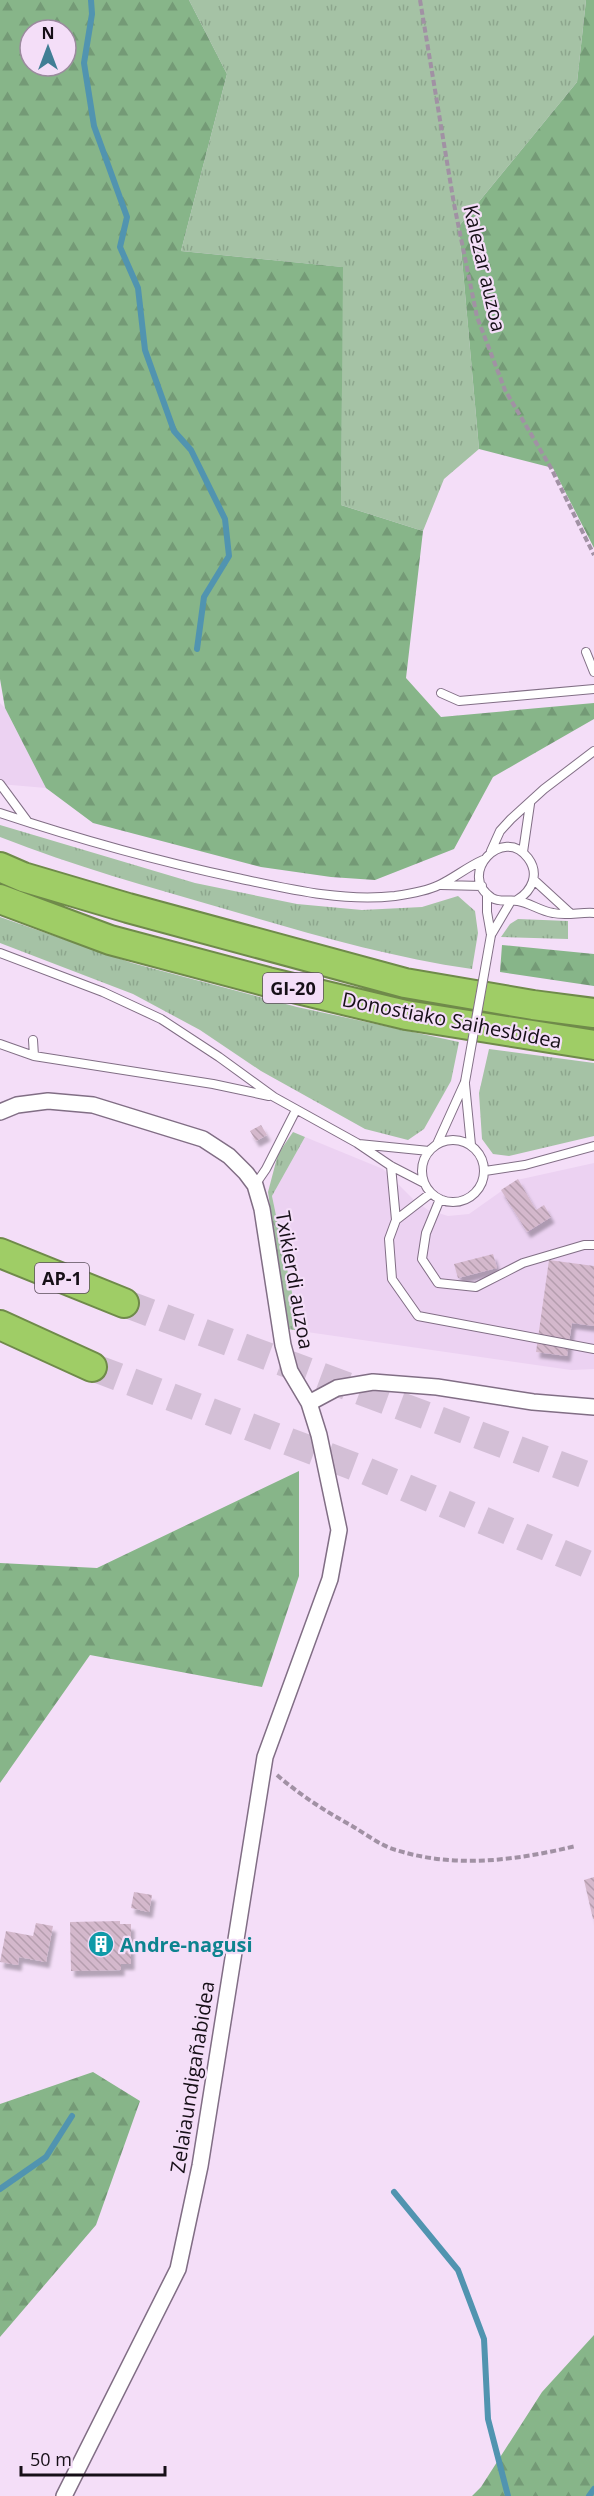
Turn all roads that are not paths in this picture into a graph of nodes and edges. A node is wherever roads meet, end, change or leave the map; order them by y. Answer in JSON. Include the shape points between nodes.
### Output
{"nodes":[{"id":1,"x":586,"y":652,"type":"dead end"},
{"id":2,"x":594,"y":672,"type":"edge"},
{"id":3,"x":594,"y":689,"type":"edge"},
{"id":4,"x":441,"y":693,"type":"dead end"},
{"id":5,"x":594,"y":751,"type":"edge"},
{"id":6,"x":0,"y":784,"type":"edge"},
{"id":7,"x":530,"y":804,"type":"junction"},
{"id":8,"x":0,"y":813,"type":"edge"},
{"id":9,"x":29,"y":823,"type":"junction"},
{"id":10,"x":491,"y":852,"type":"junction"},
{"id":11,"x":523,"y":852,"type":"junction"},
{"id":12,"x":483,"y":860,"type":"junction"},
{"id":13,"x":0,"y":867,"type":"edge"},
{"id":14,"x":534,"y":880,"type":"junction"},
{"id":15,"x":439,"y":885,"type":"junction"},
{"id":16,"x":482,"y":886,"type":"junction"},
{"id":17,"x":487,"y":894,"type":"junction"},
{"id":18,"x":0,"y":898,"type":"edge"},
{"id":19,"x":514,"y":901,"type":"junction"},
{"id":20,"x":570,"y":913,"type":"junction"},
{"id":21,"x":594,"y":913,"type":"edge"},
{"id":22,"x":491,"y":935,"type":"junction"},
{"id":23,"x":0,"y":953,"type":"edge"},
{"id":24,"x":594,"y":1013,"type":"edge"},
{"id":25,"x":33,"y":1040,"type":"dead end"},
{"id":26,"x":0,"y":1044,"type":"edge"},
{"id":27,"x":594,"y":1045,"type":"edge"},
{"id":28,"x":34,"y":1056,"type":"junction"},
{"id":29,"x":465,"y":1083,"type":"junction"},
{"id":30,"x":274,"y":1097,"type":"junction"},
{"id":31,"x":296,"y":1110,"type":"junction"},
{"id":32,"x":0,"y":1112,"type":"edge"},
{"id":33,"x":357,"y":1143,"type":"junction"},
{"id":34,"x":437,"y":1144,"type":"junction"},
{"id":35,"x":471,"y":1145,"type":"junction"},
{"id":36,"x":594,"y":1146,"type":"edge"},
{"id":37,"x":429,"y":1151,"type":"junction"},
{"id":38,"x":391,"y":1166,"type":"junction"},
{"id":39,"x":485,"y":1171,"type":"junction"},
{"id":40,"x":424,"y":1183,"type":"junction"},
{"id":41,"x":255,"y":1185,"type":"junction"},
{"id":42,"x":431,"y":1193,"type":"junction"},
{"id":43,"x":440,"y":1199,"type":"junction"},
{"id":44,"x":396,"y":1220,"type":"junction"},
{"id":45,"x":594,"y":1245,"type":"edge"},
{"id":46,"x":0,"y":1253,"type":"edge"},
{"id":47,"x":124,"y":1303,"type":"tunnel mouth"},
{"id":48,"x":0,"y":1325,"type":"edge"},
{"id":49,"x":594,"y":1349,"type":"edge"},
{"id":50,"x":92,"y":1367,"type":"tunnel mouth"},
{"id":51,"x":309,"y":1403,"type":"junction"},
{"id":52,"x":594,"y":1407,"type":"edge"},
{"id":53,"x":64,"y":2496,"type":"edge"}],
"edges":[{"from":1,"to":2,"type":"lane"},
{"from":3,"to":4,"type":"lane","via":[[459,700]]},
{"from":5,"to":7,"type":"lane"},
{"from":6,"to":9,"type":"lane"},
{"from":7,"to":10,"type":"lane","via":[[500,831]]},
{"from":7,"to":11,"type":"lane"},
{"from":8,"to":9,"type":"lane"},
{"from":9,"to":15,"type":"lane","via":[[205,871],[322,895],[396,896]]},
{"from":10,"to":11,"type":"lane","via":[[510,847]]},
{"from":10,"to":12,"type":"lane"},
{"from":11,"to":14,"type":"lane","via":[[531,862]]},
{"from":12,"to":15,"type":"lane"},
{"from":12,"to":16,"type":"lane","via":[[479,876]]},
{"from":13,"to":24,"type":"highway","name":"Donostiako Saihesbidea","number":"GI-20","via":[[128,908],[405,983]]},
{"from":14,"to":19,"type":"lane","via":[[524,896]]},
{"from":14,"to":20,"type":"lane"},
{"from":15,"to":16,"type":"lane"},
{"from":16,"to":17,"type":"lane"},
{"from":17,"to":19,"type":"lane","via":[[498,901]]},
{"from":17,"to":22,"type":"lane"},
{"from":18,"to":27,"type":"highway","name":"Donostiako Saihesbidea","number":"GI-20","via":[[110,940],[268,982],[406,1015]]},
{"from":19,"to":20,"type":"lane","via":[[554,914]]},
{"from":19,"to":22,"type":"lane"},
{"from":20,"to":21,"type":"lane"},
{"from":22,"to":29,"type":"lane","bridge":true},
{"from":23,"to":30,"type":"lane","via":[[161,1019]]},
{"from":25,"to":28,"type":"lane"},
{"from":26,"to":28,"type":"lane"},
{"from":28,"to":30,"type":"lane"},
{"from":29,"to":34,"type":"lane"},
{"from":29,"to":35,"type":"lane"},
{"from":30,"to":31,"type":"lane"},
{"from":31,"to":33,"type":"lane"},
{"from":31,"to":41,"type":"lane"},
{"from":32,"to":41,"type":"street","name":"Txikierdi auzoa","via":[[17,1105],[48,1101],[93,1104],[203,1139],[229,1156]]},
{"from":33,"to":37,"type":"lane"},
{"from":33,"to":38,"type":"lane"},
{"from":34,"to":35,"type":"lane","via":[[457,1139]]},
{"from":34,"to":37,"type":"lane"},
{"from":35,"to":39,"type":"lane","via":[[481,1156]]},
{"from":36,"to":39,"type":"lane","via":[[525,1165]]},
{"from":37,"to":40,"type":"lane","via":[[422,1171]]},
{"from":38,"to":40,"type":"lane"},
{"from":38,"to":44,"type":"lane"},
{"from":39,"to":43,"type":"lane","via":[[476,1193],[465,1200]]},
{"from":40,"to":42,"type":"lane"},
{"from":41,"to":51,"type":"street","name":"Txikierdi auzoa","via":[[283,1345],[290,1371]]},
{"from":42,"to":43,"type":"lane"},
{"from":42,"to":44,"type":"lane"},
{"from":43,"to":45,"type":"lane","via":[[426,1233],[422,1259],[438,1282],[476,1287],[524,1263]]},
{"from":44,"to":49,"type":"lane","via":[[389,1239],[392,1279],[418,1316]]},
{"from":46,"to":47,"type":"highway","number":"AP-1"},
{"from":48,"to":50,"type":"highway"},
{"from":51,"to":52,"type":"street","via":[[337,1389],[373,1382]]},
{"from":51,"to":53,"type":"street","name":"Zelaiaundigañabidea","via":[[339,1530],[330,1579],[265,1757],[200,2166],[178,2269]]}]}
